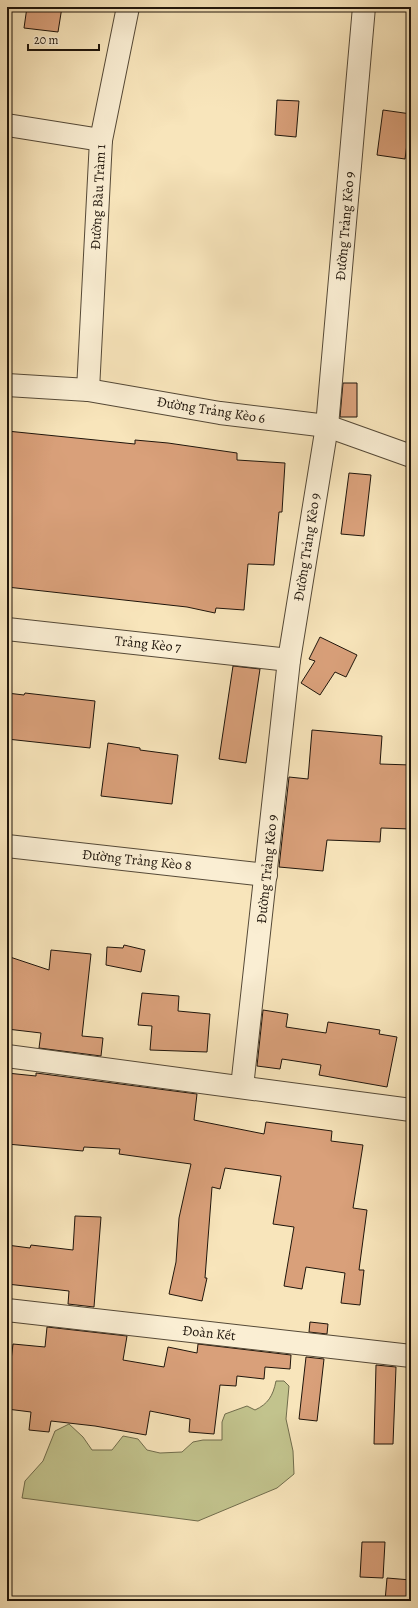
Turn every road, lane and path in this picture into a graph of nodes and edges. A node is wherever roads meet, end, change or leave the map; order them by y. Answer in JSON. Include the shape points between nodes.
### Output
{"nodes":[{"id":1,"x":128,"y":7,"type":"edge"},
{"id":2,"x":364,"y":7,"type":"edge"},
{"id":3,"x":7,"y":125,"type":"edge"},
{"id":4,"x":101,"y":140,"type":"junction"},
{"id":5,"x":7,"y":385,"type":"edge"},
{"id":6,"x":88,"y":390,"type":"junction"},
{"id":7,"x":327,"y":426,"type":"junction"},
{"id":8,"x":411,"y":456,"type":"edge"},
{"id":9,"x":7,"y":629,"type":"edge"},
{"id":10,"x":288,"y":660,"type":"junction"},
{"id":11,"x":7,"y":846,"type":"edge"},
{"id":12,"x":266,"y":875,"type":"junction"},
{"id":13,"x":7,"y":1056,"type":"edge"},
{"id":14,"x":242,"y":1087,"type":"junction"},
{"id":15,"x":411,"y":1110,"type":"edge"},
{"id":16,"x":7,"y":1310,"type":"edge"},
{"id":17,"x":411,"y":1356,"type":"edge"}],
"edges":[{"from":1,"to":4,"type":"street","name":"Đường Bàu Tràm 1"},
{"from":2,"to":7,"type":"street","name":"Đường Trảng Kèo 9"},
{"from":3,"to":4,"type":"street"},
{"from":4,"to":6,"type":"street","name":"Đường Bàu Tràm 1"},
{"from":5,"to":6,"type":"street","name":"Đường Trảng Kèo 6"},
{"from":6,"to":7,"type":"street","name":"Đường Trảng Kèo 6","via":[[220,413]]},
{"from":7,"to":8,"type":"street","name":"Đường Trảng Kèo 6"},
{"from":7,"to":10,"type":"street","name":"Đường Trảng Kèo 9"},
{"from":9,"to":10,"type":"street","name":"Trảng Kèo 7"},
{"from":10,"to":12,"type":"street","name":"Đường Trảng Kèo 9"},
{"from":11,"to":12,"type":"street","name":"Đường Trảng Kèo 8"},
{"from":12,"to":14,"type":"street","name":"Đường Trảng Kèo 9"},
{"from":13,"to":14,"type":"street"},
{"from":14,"to":15,"type":"street"},
{"from":16,"to":17,"type":"street","name":"Đoàn Kết"}]}
